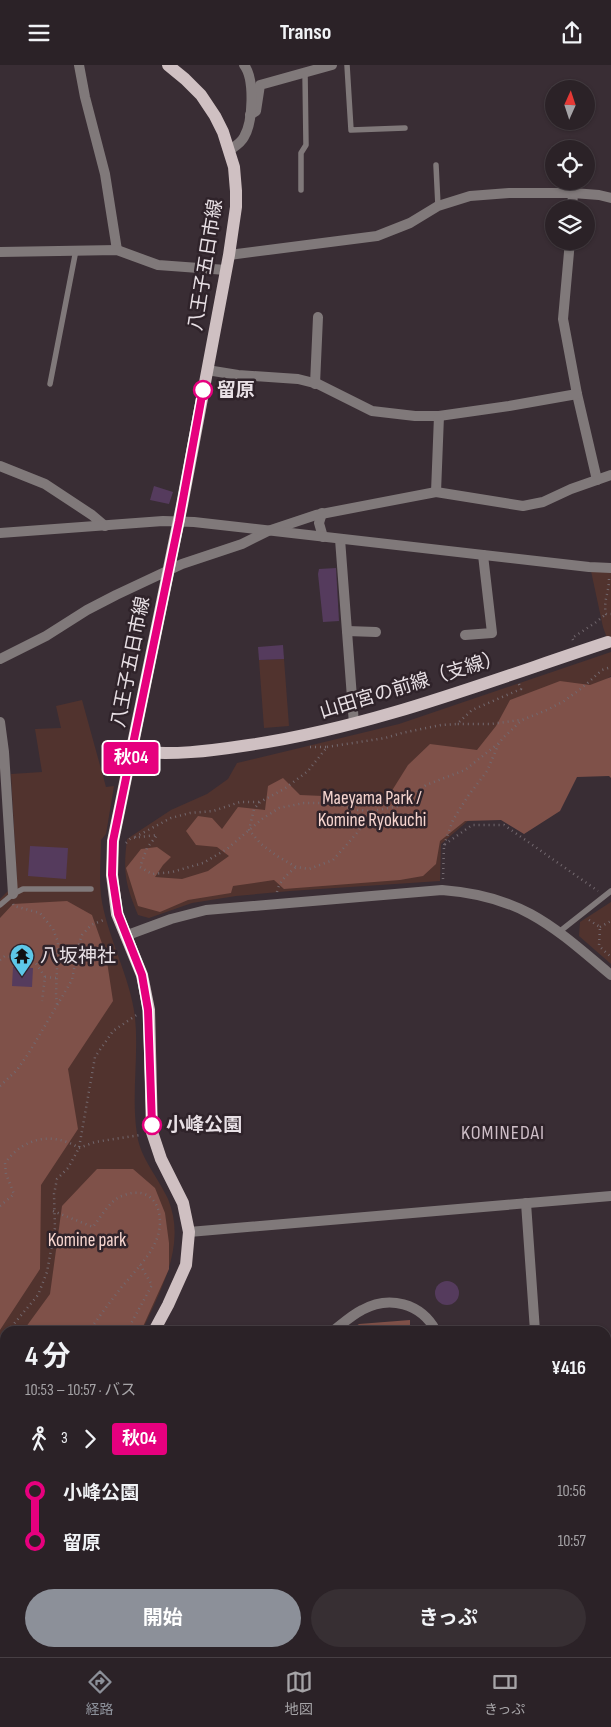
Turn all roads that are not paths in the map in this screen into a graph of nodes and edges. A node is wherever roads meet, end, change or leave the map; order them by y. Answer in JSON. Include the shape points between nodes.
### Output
{"nodes":[{"id":1,"x":79,"y":65,"type":"edge"},
{"id":2,"x":168,"y":65,"type":"edge"},
{"id":3,"x":244,"y":65,"type":"edge"},
{"id":4,"x":332,"y":65,"type":"edge"},
{"id":5,"x":347,"y":65,"type":"edge"},
{"id":6,"x":305,"y":73,"type":"junction"},
{"id":7,"x":250,"y":115,"type":"junction"},
{"id":8,"x":405,"y":128,"type":"dead end"},
{"id":9,"x":230,"y":150,"type":"junction"},
{"id":10,"x":436,"y":165,"type":"dead end"},
{"id":11,"x":301,"y":190,"type":"dead end"},
{"id":12,"x":574,"y":193,"type":"junction"},
{"id":13,"x":611,"y":199,"type":"edge"},
{"id":14,"x":573,"y":200,"type":"edge"},
{"id":15,"x":438,"y":207,"type":"junction"},
{"id":16,"x":76,"y":250,"type":"junction"},
{"id":17,"x":118,"y":250,"type":"junction"},
{"id":18,"x":569,"y":250,"type":"edge"},
{"id":19,"x":0,"y":252,"type":"edge"},
{"id":20,"x":229,"y":255,"type":"junction"},
{"id":21,"x":226,"y":270,"type":"junction"},
{"id":22,"x":318,"y":317,"type":"dead end"},
{"id":23,"x":207,"y":370,"type":"junction"},
{"id":24,"x":50,"y":384,"type":"dead end"},
{"id":25,"x":315,"y":384,"type":"junction"},
{"id":26,"x":577,"y":394,"type":"junction"},
{"id":27,"x":439,"y":416,"type":"junction"},
{"id":28,"x":0,"y":466,"type":"edge"},
{"id":29,"x":611,"y":475,"type":"edge"},
{"id":30,"x":597,"y":480,"type":"junction"},
{"id":31,"x":436,"y":492,"type":"junction"},
{"id":32,"x":322,"y":513,"type":"junction"},
{"id":33,"x":179,"y":521,"type":"junction"},
{"id":34,"x":105,"y":526,"type":"junction"},
{"id":35,"x":268,"y":531,"type":"junction"},
{"id":36,"x":0,"y":533,"type":"edge"},
{"id":37,"x":323,"y":537,"type":"junction"},
{"id":38,"x":340,"y":539,"type":"junction"},
{"id":39,"x":483,"y":555,"type":"junction"},
{"id":40,"x":168,"y":571,"type":"junction"},
{"id":41,"x":610,"y":573,"type":"edge"},
{"id":42,"x":347,"y":631,"type":"junction"},
{"id":43,"x":376,"y":632,"type":"dead end"},
{"id":44,"x":465,"y":635,"type":"dead end"},
{"id":45,"x":608,"y":642,"type":"dead end"},
{"id":46,"x":0,"y":659,"type":"edge"},
{"id":47,"x":0,"y":722,"type":"edge"},
{"id":48,"x":354,"y":724,"type":"junction"},
{"id":49,"x":132,"y":751,"type":"junction"},
{"id":50,"x":91,"y":889,"type":"dead end"},
{"id":51,"x":611,"y":891,"type":"edge"},
{"id":52,"x":13,"y":894,"type":"junction"},
{"id":53,"x":0,"y":905,"type":"edge"},
{"id":54,"x":559,"y":932,"type":"junction"},
{"id":55,"x":125,"y":936,"type":"junction"},
{"id":56,"x":611,"y":975,"type":"edge"},
{"id":57,"x":611,"y":1196,"type":"edge"},
{"id":58,"x":526,"y":1203,"type":"junction"},
{"id":59,"x":189,"y":1232,"type":"junction"},
{"id":60,"x":157,"y":1326,"type":"edge"},
{"id":61,"x":340,"y":1326,"type":"edge"},
{"id":62,"x":432,"y":1326,"type":"edge"},
{"id":63,"x":535,"y":1326,"type":"edge"}],
"edges":[{"from":1,"to":17,"type":"street","via":[[105,174]]},
{"from":2,"to":9,"type":"main road","name":"八王子五日市線","via":[[205,101]]},
{"from":3,"to":7,"type":"street","via":[[251,82]]},
{"from":4,"to":6,"type":"street"},
{"from":5,"to":8,"type":"lane","via":[[351,130]]},
{"from":6,"to":7,"type":"street","via":[[260,85],[256,111]]},
{"from":6,"to":11,"type":"lane","via":[[306,145],[301,153]]},
{"from":7,"to":9,"type":"street","via":[[244,139]]},
{"from":9,"to":20,"type":"main road","name":"八王子五日市線","via":[[236,199]]},
{"from":10,"to":15,"type":"lane"},
{"from":12,"to":13,"type":"street"},
{"from":12,"to":14,"type":"street"},
{"from":12,"to":15,"type":"street","via":[[470,196]]},
{"from":15,"to":20,"type":"street","via":[[377,236]]},
{"from":16,"to":17,"type":"street"},
{"from":16,"to":19,"type":"street"},
{"from":16,"to":24,"type":"lane"},
{"from":17,"to":21,"type":"street","via":[[158,265]]},
{"from":18,"to":26,"type":"street","via":[[563,319]]},
{"from":20,"to":21,"type":"main road","name":"八王子五日市線"},
{"from":21,"to":23,"type":"main road","name":"八王子五日市線"},
{"from":22,"to":25,"type":"street"},
{"from":23,"to":25,"type":"street","via":[[298,379]]},
{"from":23,"to":33,"type":"main road","name":"八王子五日市線"},
{"from":25,"to":27,"type":"street","via":[[372,411]]},
{"from":26,"to":27,"type":"street"},
{"from":26,"to":30,"type":"street"},
{"from":27,"to":31,"type":"street"},
{"from":28,"to":34,"type":"street","via":[[44,485]]},
{"from":29,"to":30,"type":"street"},
{"from":30,"to":31,"type":"street","via":[[543,502],[523,505]]},
{"from":31,"to":32,"type":"street"},
{"from":32,"to":35,"type":"street"},
{"from":32,"to":37,"type":"street","via":[[319,523]]},
{"from":33,"to":34,"type":"street"},
{"from":33,"to":35,"type":"street"},
{"from":33,"to":40,"type":"main road","name":"八王子五日市線"},
{"from":34,"to":36,"type":"street"},
{"from":35,"to":37,"type":"street"},
{"from":35,"to":40,"type":"street"},
{"from":37,"to":38,"type":"street"},
{"from":38,"to":39,"type":"street"},
{"from":38,"to":42,"type":"street"},
{"from":39,"to":41,"type":"street","via":[[589,567]]},
{"from":39,"to":44,"type":"street","via":[[492,633]]},
{"from":40,"to":46,"type":"street","via":[[101,602]]},
{"from":40,"to":49,"type":"main road","name":"八王子五日市線"},
{"from":42,"to":43,"type":"street"},
{"from":42,"to":48,"type":"street"},
{"from":45,"to":48,"type":"main road","name":"山田宮の前線（支線）"},
{"from":47,"to":52,"type":"street"},
{"from":48,"to":49,"type":"main road","name":"山田宮の前線（支線）","via":[[288,739],[231,747],[150,754]]},
{"from":49,"to":55,"type":"main road","name":"八王子五日市線","via":[[112,857],[114,895]]},
{"from":50,"to":52,"type":"lane","via":[[23,889]]},
{"from":51,"to":54,"type":"lane"},
{"from":52,"to":53,"type":"lane"},
{"from":54,"to":55,"type":"street","via":[[505,902],[473,893],[442,890],[206,910]]},
{"from":54,"to":56,"type":"street"},
{"from":55,"to":59,"type":"main road","name":"八王子五日市線","via":[[142,975],[148,1010],[152,1132],[158,1152],[183,1203]]},
{"from":57,"to":58,"type":"street"},
{"from":58,"to":59,"type":"street"},
{"from":58,"to":63,"type":"street"},
{"from":59,"to":60,"type":"main road","name":"八王子五日市線","via":[[186,1265]]},
{"from":61,"to":62,"type":"street","via":[[360,1310],[395,1302],[410,1305]]}]}
